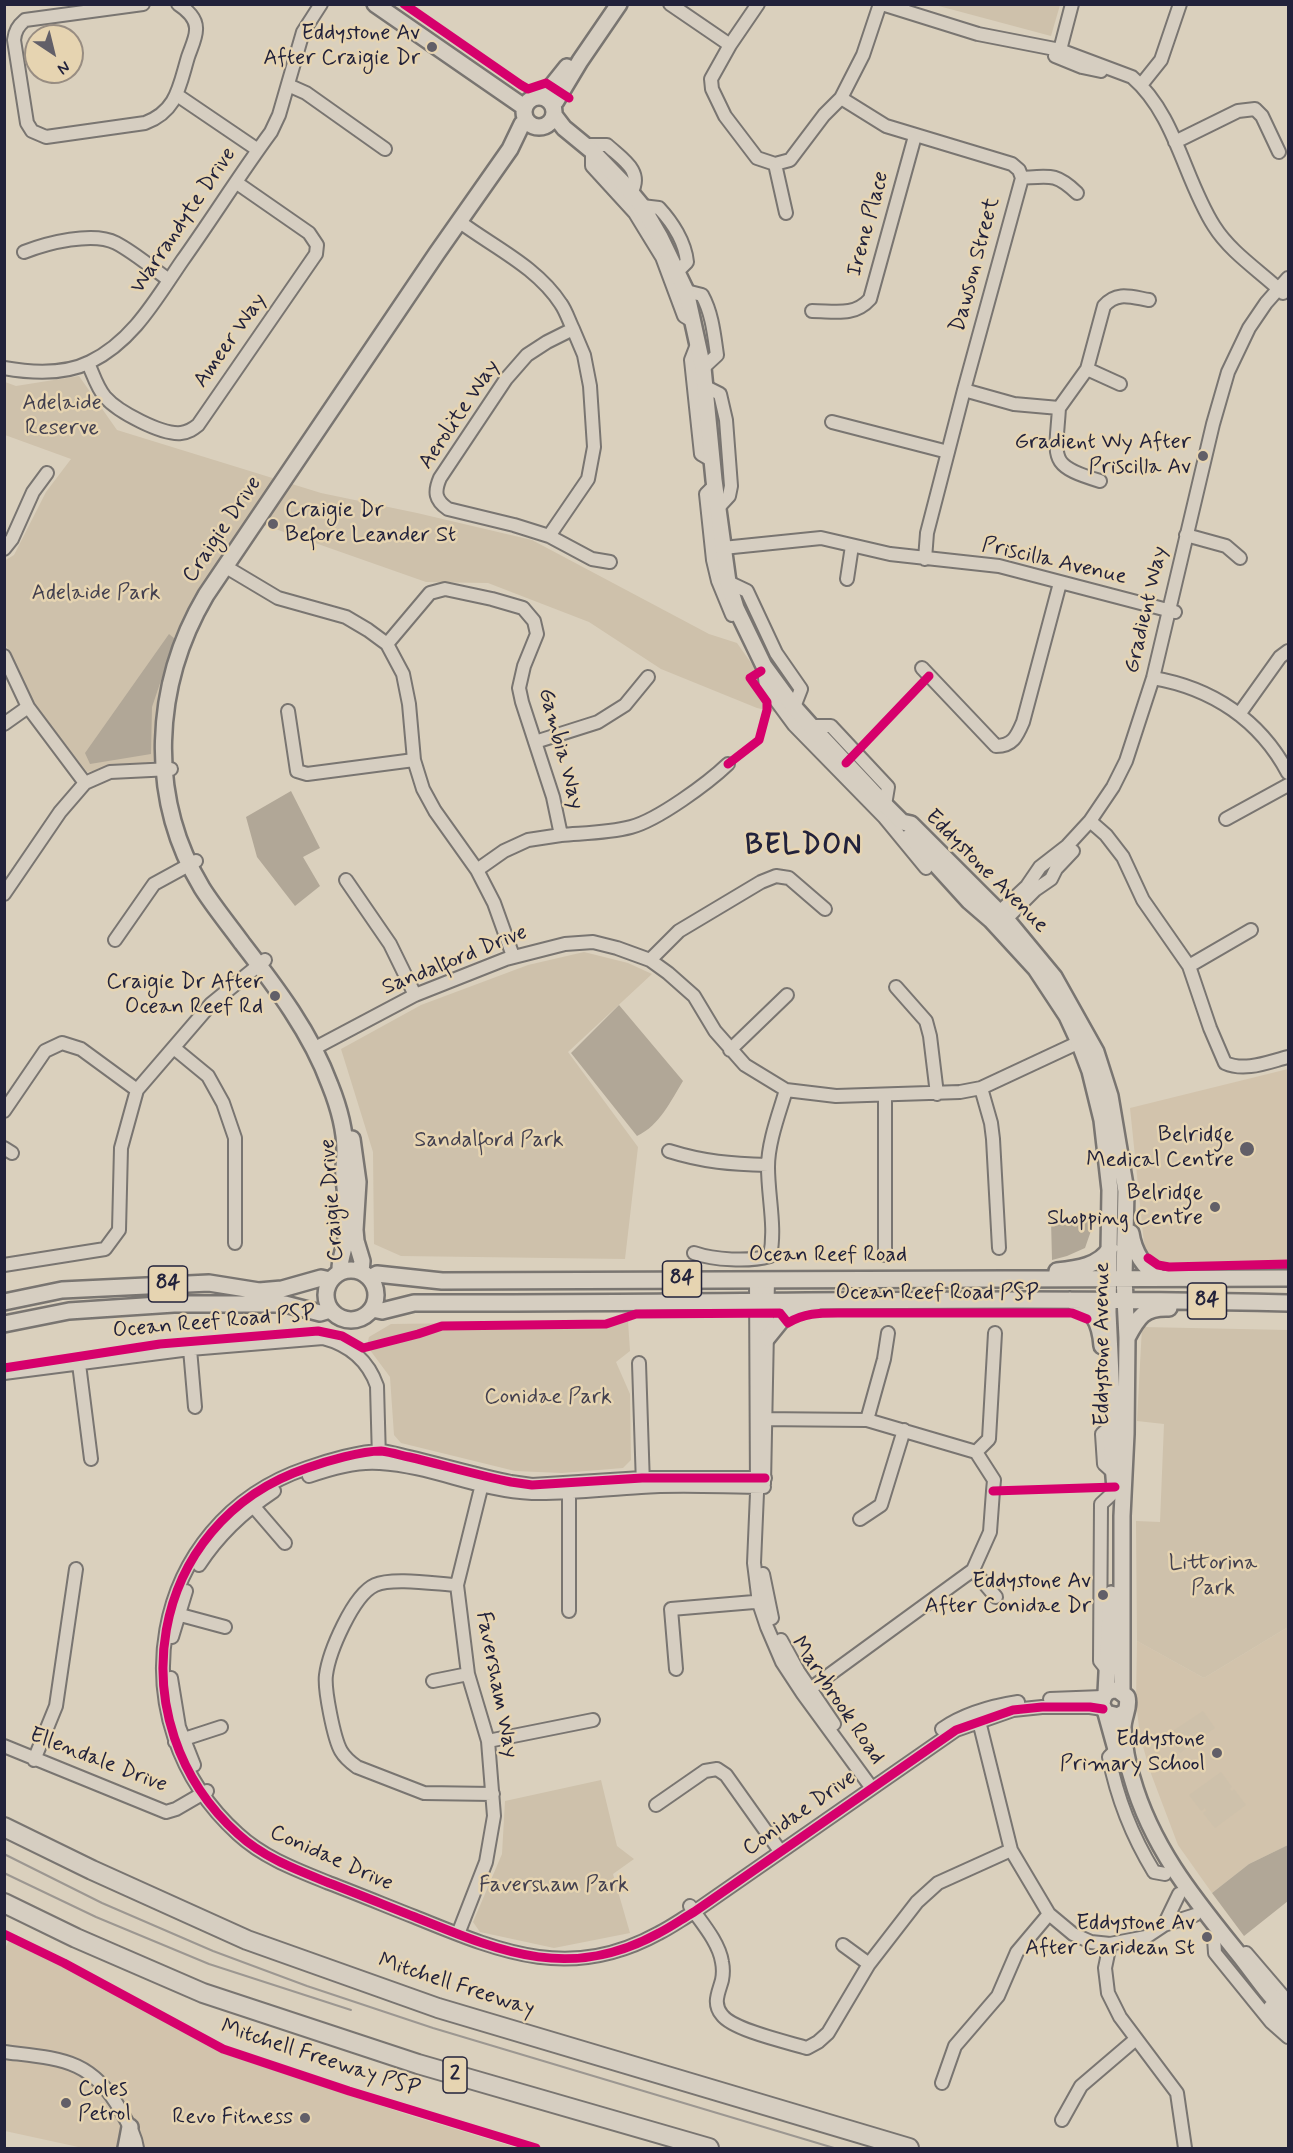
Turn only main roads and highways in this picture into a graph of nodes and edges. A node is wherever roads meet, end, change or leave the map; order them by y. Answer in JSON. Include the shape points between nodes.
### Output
{"nodes":[{"id":1,"x":375,"y":4,"type":"edge"},
{"id":2,"x":389,"y":4,"type":"edge"},
{"id":3,"x":609,"y":4,"type":"edge"},
{"id":4,"x":619,"y":4,"type":"edge"},
{"id":5,"x":538,"y":112,"type":"junction"},
{"id":6,"x":1084,"y":1040,"type":"junction"},
{"id":7,"x":318,"y":1047,"type":"junction"},
{"id":8,"x":1120,"y":1164,"type":"junction"},
{"id":9,"x":1110,"y":1190,"type":"junction"},
{"id":10,"x":1126,"y":1191,"type":"junction"},
{"id":11,"x":1110,"y":1248,"type":"junction"},
{"id":12,"x":365,"y":1275,"type":"junction"},
{"id":13,"x":335,"y":1276,"type":"junction"},
{"id":14,"x":1109,"y":1278,"type":"junction"},
{"id":15,"x":1125,"y":1278,"type":"junction"},
{"id":16,"x":1160,"y":1278,"type":"junction"},
{"id":17,"x":1288,"y":1278,"type":"edge"},
{"id":18,"x":995,"y":1279,"type":"junction"},
{"id":19,"x":1067,"y":1299,"type":"junction"},
{"id":20,"x":823,"y":1300,"type":"junction"},
{"id":21,"x":1108,"y":1300,"type":"junction"},
{"id":22,"x":1125,"y":1300,"type":"junction"},
{"id":23,"x":4,"y":1302,"type":"edge"},
{"id":24,"x":1288,"y":1303,"type":"edge"},
{"id":25,"x":372,"y":1309,"type":"junction"},
{"id":26,"x":330,"y":1310,"type":"junction"},
{"id":27,"x":4,"y":1324,"type":"edge"},
{"id":28,"x":767,"y":1338,"type":"road end"},
{"id":29,"x":1127,"y":1338,"type":"junction"},
{"id":30,"x":1113,"y":1422,"type":"junction"},
{"id":31,"x":1126,"y":1434,"type":"junction"},
{"id":32,"x":1122,"y":1691,"type":"junction"},
{"id":33,"x":1105,"y":1703,"type":"junction"},
{"id":34,"x":1125,"y":1712,"type":"junction"},
{"id":35,"x":1122,"y":1752,"type":"junction"},
{"id":36,"x":4,"y":1814,"type":"edge"},
{"id":37,"x":4,"y":1827,"type":"edge"},
{"id":38,"x":92,"y":1870,"type":"junction"},
{"id":39,"x":1186,"y":1895,"type":"junction"},
{"id":40,"x":4,"y":1903,"type":"edge"},
{"id":41,"x":1217,"y":1935,"type":"junction"},
{"id":42,"x":1286,"y":2011,"type":"edge"},
{"id":43,"x":1288,"y":2028,"type":"edge"},
{"id":44,"x":134,"y":2140,"type":"edge"},
{"id":45,"x":126,"y":2148,"type":"edge"},
{"id":46,"x":709,"y":2148,"type":"edge"},
{"id":47,"x":909,"y":2148,"type":"edge"}],
"edges":[{"from":1,"to":5,"type":"main road","name":"Eddystone Avenue"},
{"from":2,"to":5,"type":"main road","name":"Eddystone Avenue"},
{"from":3,"to":5,"type":"main road","name":"Craigie Drive","via":[[546,92]]},
{"from":4,"to":5,"type":"main road","name":"Craigie Drive","via":[[556,101]]},
{"from":5,"to":6,"type":"main road","name":"Eddystone Avenue","via":[[588,148],[631,193],[678,271],[703,368],[728,582],[742,621],[768,672],[862,787],[902,822],[947,878],[998,920]]},
{"from":5,"to":7,"type":"main road","name":"Craigie Drive","via":[[229,569],[188,652],[175,705],[167,766],[193,863]]},
{"from":6,"to":8,"type":"main road","name":"Eddystone Avenue","via":[[1102,1067],[1115,1118]]},
{"from":6,"to":9,"type":"main road","name":"Eddystone Avenue","via":[[1098,1099]]},
{"from":7,"to":12,"type":"main road","name":"Craigie Drive","via":[[343,1094],[350,1124],[357,1173],[356,1241]]},
{"from":7,"to":13,"type":"main road","name":"Craigie Drive","via":[[332,1088],[345,1150],[346,1234]]},
{"from":8,"to":9,"type":"main road","via":[[1113,1173]]},
{"from":8,"to":10,"type":"main road","name":"Eddystone Avenue"},
{"from":9,"to":11,"type":"main road","name":"Eddystone Avenue"},
{"from":10,"to":15,"type":"main road","name":"Eddystone Avenue"},
{"from":10,"to":16,"type":"main road","via":[[1133,1246],[1142,1263]]},
{"from":11,"to":14,"type":"main road","name":"Eddystone Avenue"},
{"from":11,"to":18,"type":"main road","via":[[1097,1261],[1072,1270]]},
{"from":12,"to":13,"type":"main road","number":"84","via":[[352,1270]]},
{"from":12,"to":18,"type":"main road","name":"Ocean Reef Road","number":"84","via":[[442,1281]]},
{"from":12,"to":25,"type":"main road","via":[[376,1293]]},
{"from":13,"to":23,"type":"main road","number":"84","via":[[260,1291],[208,1283],[72,1289]]},
{"from":13,"to":26,"type":"main road","via":[[325,1295]]},
{"from":14,"to":15,"type":"main road","name":"Ocean Reef Road","number":"84"},
{"from":14,"to":18,"type":"main road","name":"Ocean Reef Road","number":"84"},
{"from":14,"to":21,"type":"main road","name":"Eddystone Avenue"},
{"from":15,"to":16,"type":"main road","name":"Ocean Reef Road","number":"84"},
{"from":15,"to":22,"type":"main road","name":"Eddystone Avenue"},
{"from":16,"to":17,"type":"main road","name":"Ocean Reef Road","number":"84"},
{"from":19,"to":20,"type":"main road","name":"Ocean Reef Road","number":"84"},
{"from":19,"to":21,"type":"main road","name":"Ocean Reef Road","number":"84"},
{"from":19,"to":30,"type":"main road","via":[[1088,1309],[1100,1330]]},
{"from":20,"to":25,"type":"main road","name":"Ocean Reef Road","number":"84","via":[[414,1303],[382,1311]]},
{"from":20,"to":28,"type":"main road","via":[[784,1317]]},
{"from":21,"to":22,"type":"main road","name":"Ocean Reef Road","number":"84"},
{"from":21,"to":30,"type":"main road","name":"Eddystone Avenue"},
{"from":22,"to":24,"type":"main road","name":"Ocean Reef Road","number":"84"},
{"from":22,"to":29,"type":"main road","name":"Eddystone Avenue"},
{"from":24,"to":29,"type":"main road","via":[[1242,1308],[1156,1308],[1142,1315]]},
{"from":25,"to":26,"type":"main road","number":"84","via":[[351,1320]]},
{"from":26,"to":27,"type":"main road","number":"84","via":[[320,1313],[285,1304],[174,1304],[69,1311]]},
{"from":29,"to":31,"type":"main road","name":"Eddystone Avenue"},
{"from":30,"to":31,"type":"main road"},
{"from":30,"to":33,"type":"main road","name":"Eddystone Avenue","via":[[1115,1491]]},
{"from":31,"to":32,"type":"main road","name":"Eddystone Avenue"},
{"from":32,"to":33,"type":"main road","via":[[1114,1689]]},
{"from":32,"to":34,"type":"main road","via":[[1128,1701]]},
{"from":33,"to":34,"type":"main road","via":[[1114,1716]]},
{"from":33,"to":35,"type":"main road","name":"Eddystone Avenue"},
{"from":34,"to":35,"type":"main road","name":"Eddystone Avenue"},
{"from":35,"to":39,"type":"main road","name":"Eddystone Avenue","via":[[1149,1826]]},
{"from":35,"to":39,"type":"main road","name":"Eddystone Avenue","via":[[1124,1780],[1142,1830],[1165,1874]]},
{"from":36,"to":38,"type":"highway"},
{"from":37,"to":38,"type":"highway","name":"Mitchell Freeway"},
{"from":38,"to":47,"type":"highway","name":"Mitchell Freeway","via":[[247,1940],[438,2008]]},
{"from":39,"to":41,"type":"main road","name":"Eddystone Avenue"},
{"from":39,"to":41,"type":"main road","name":"Eddystone Avenue","via":[[1195,1915]]},
{"from":40,"to":46,"type":"highway","number":"2","via":[[203,1993],[417,2064]]},
{"from":41,"to":42,"type":"main road","name":"Eddystone Avenue"},
{"from":41,"to":43,"type":"main road","name":"Eddystone Avenue"},
{"from":44,"to":45,"type":"main road"}]}
